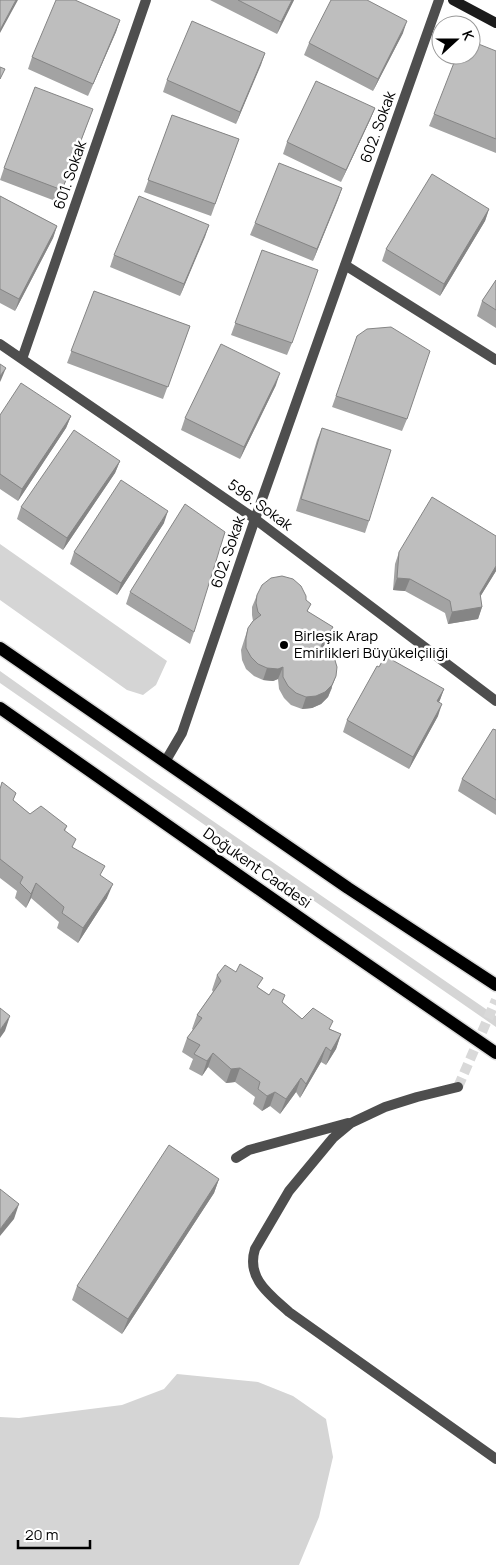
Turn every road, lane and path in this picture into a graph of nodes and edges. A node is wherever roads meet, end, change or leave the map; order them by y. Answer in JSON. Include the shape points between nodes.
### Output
{"nodes":[{"id":1,"x":146,"y":0,"type":"edge"},
{"id":2,"x":439,"y":0,"type":"edge"},
{"id":3,"x":453,"y":0,"type":"edge"},
{"id":4,"x":496,"y":23,"type":"edge"},
{"id":5,"x":345,"y":265,"type":"junction"},
{"id":6,"x":0,"y":344,"type":"edge"},
{"id":7,"x":22,"y":359,"type":"junction"},
{"id":8,"x":496,"y":360,"type":"edge"},
{"id":9,"x":255,"y":519,"type":"junction"},
{"id":10,"x":0,"y":648,"type":"edge"},
{"id":11,"x":496,"y":700,"type":"edge"},
{"id":12,"x":0,"y":708,"type":"edge"},
{"id":13,"x":165,"y":762,"type":"junction"},
{"id":14,"x":496,"y":985,"type":"edge"},
{"id":15,"x":496,"y":1053,"type":"edge"},
{"id":16,"x":458,"y":1087,"type":"dead end"},
{"id":17,"x":352,"y":1122,"type":"junction"},
{"id":18,"x":236,"y":1158,"type":"dead end"},
{"id":19,"x":496,"y":1459,"type":"edge"}],
"edges":[{"from":1,"to":7,"type":"street","name":"601. Sokak"},
{"from":2,"to":5,"type":"street","name":"602. Sokak"},
{"from":3,"to":4,"type":"main road"},
{"from":5,"to":8,"type":"street"},
{"from":5,"to":9,"type":"street","name":"602. Sokak"},
{"from":6,"to":7,"type":"street","name":"596. Sokak"},
{"from":7,"to":9,"type":"street","name":"596. Sokak"},
{"from":9,"to":11,"type":"street","name":"596. Sokak"},
{"from":9,"to":13,"type":"street","name":"602. Sokak","via":[[182,733]]},
{"from":10,"to":13,"type":"main road"},
{"from":12,"to":15,"type":"main road","name":"Doğukent Caddesi"},
{"from":13,"to":14,"type":"main road"},
{"from":16,"to":17,"type":"street","via":[[417,1097]]},
{"from":17,"to":18,"type":"street","via":[[249,1150]]},
{"from":17,"to":19,"type":"street","via":[[333,1138],[289,1190],[255,1249],[252,1267],[256,1277],[288,1312]]}]}
